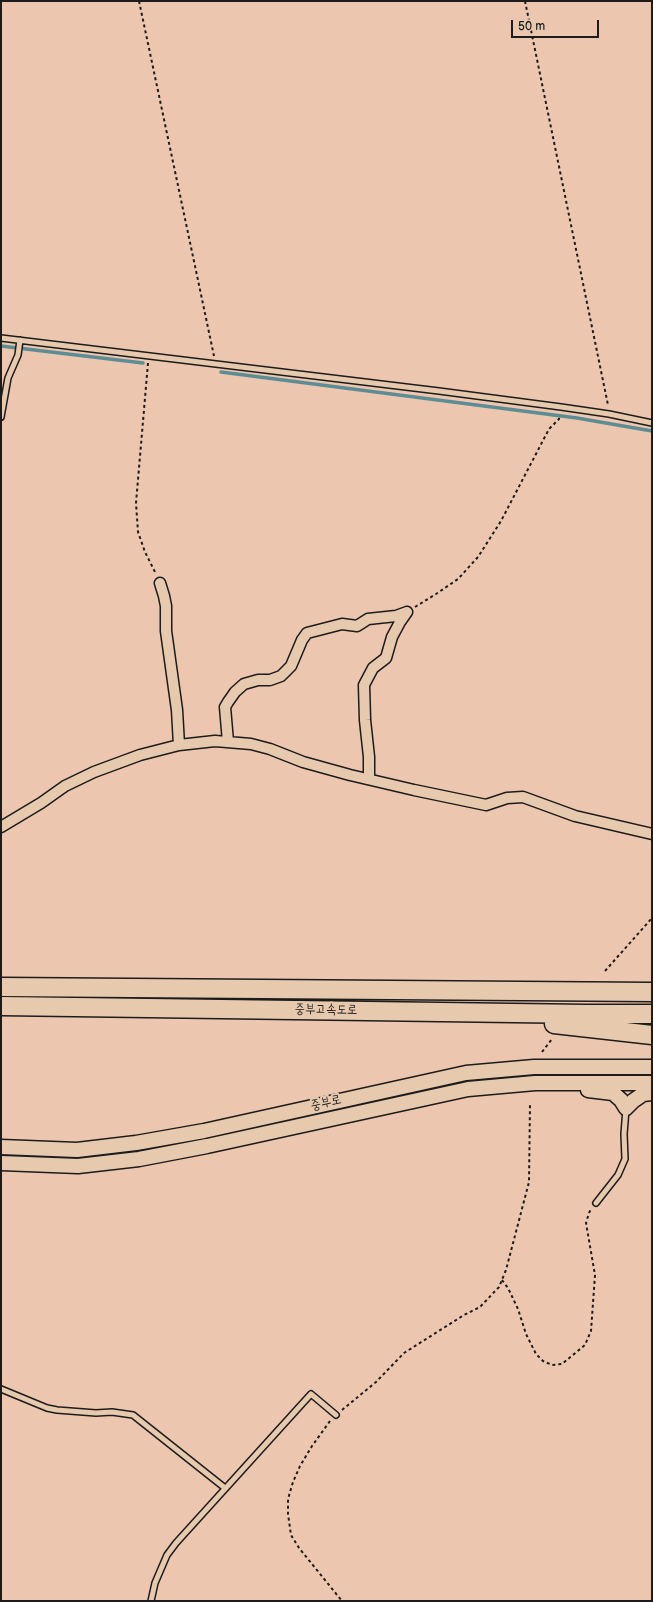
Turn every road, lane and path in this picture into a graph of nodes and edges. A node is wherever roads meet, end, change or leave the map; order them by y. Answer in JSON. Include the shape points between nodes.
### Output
{"nodes":[{"id":1,"x":139,"y":1,"type":"edge"},
{"id":2,"x":525,"y":1,"type":"edge"},
{"id":3,"x":1,"y":338,"type":"edge"},
{"id":4,"x":20,"y":342,"type":"junction"},
{"id":5,"x":149,"y":356,"type":"junction"},
{"id":6,"x":216,"y":365,"type":"junction"},
{"id":7,"x":609,"y":414,"type":"junction"},
{"id":8,"x":1,"y":417,"type":"edge"},
{"id":9,"x":558,"y":420,"type":"dead end"},
{"id":10,"x":652,"y":423,"type":"edge"},
{"id":11,"x":160,"y":583,"type":"joint"},
{"id":12,"x":408,"y":612,"type":"junction"},
{"id":13,"x":228,"y":742,"type":"junction"},
{"id":14,"x":179,"y":745,"type":"junction"},
{"id":15,"x":369,"y":779,"type":"junction"},
{"id":16,"x":1,"y":827,"type":"edge"},
{"id":17,"x":652,"y":834,"type":"edge"},
{"id":18,"x":652,"y":918,"type":"edge"},
{"id":19,"x":605,"y":971,"type":"dead end"},
{"id":20,"x":1,"y":987,"type":"edge"},
{"id":21,"x":646,"y":991,"type":"edge"},
{"id":22,"x":1,"y":1006,"type":"edge"},
{"id":23,"x":441,"y":1012,"type":"junction"},
{"id":24,"x":652,"y":1014,"type":"edge"},
{"id":25,"x":556,"y":1034,"type":"dead end"},
{"id":26,"x":652,"y":1035,"type":"edge"},
{"id":27,"x":542,"y":1052,"type":"dead end"},
{"id":28,"x":652,"y":1067,"type":"edge"},
{"id":29,"x":534,"y":1083,"type":"junction"},
{"id":30,"x":652,"y":1083,"type":"edge"},
{"id":31,"x":652,"y":1093,"type":"edge"},
{"id":32,"x":530,"y":1103,"type":"dead end"},
{"id":33,"x":626,"y":1108,"type":"junction"},
{"id":34,"x":1,"y":1147,"type":"edge"},
{"id":35,"x":1,"y":1163,"type":"edge"},
{"id":36,"x":596,"y":1203,"type":"joint"},
{"id":37,"x":502,"y":1280,"type":"junction"},
{"id":38,"x":1,"y":1390,"type":"edge"},
{"id":39,"x":336,"y":1414,"type":"junction"},
{"id":40,"x":225,"y":1488,"type":"junction"},
{"id":41,"x":151,"y":1601,"type":"edge"},
{"id":42,"x":342,"y":1601,"type":"edge"}],
"edges":[{"from":1,"to":6,"type":"path"},
{"from":2,"to":7,"type":"path","via":[[607,393]]},
{"from":3,"to":4,"type":"lane"},
{"from":4,"to":5,"type":"lane"},
{"from":4,"to":8,"type":"lane","via":[[18,355],[8,378]]},
{"from":5,"to":6,"type":"lane"},
{"from":5,"to":11,"type":"path","via":[[136,503],[138,532]]},
{"from":6,"to":7,"type":"lane"},
{"from":7,"to":10,"type":"lane"},
{"from":9,"to":12,"type":"path","via":[[549,429],[501,521],[478,557],[458,579]]},
{"from":11,"to":14,"type":"street","via":[[166,606],[166,631]]},
{"from":12,"to":13,"type":"street","via":[[368,619],[357,626],[342,624],[307,633],[291,666],[281,676],[244,684],[228,702],[225,707]]},
{"from":12,"to":15,"type":"street","via":[[392,637],[386,658],[373,668],[364,685]]},
{"from":13,"to":14,"type":"street"},
{"from":13,"to":15,"type":"street","via":[[251,744],[303,762]]},
{"from":14,"to":16,"type":"street","via":[[140,755],[94,772],[65,786]]},
{"from":15,"to":17,"type":"street","via":[[486,805],[507,798],[523,797],[575,816]]},
{"from":18,"to":19,"type":"path"},
{"from":20,"to":21,"type":"highway","name":"중부고속도로"},
{"from":22,"to":23,"type":"highway","name":"중부고속도로"},
{"from":23,"to":24,"type":"highway","name":"중부고속도로"},
{"from":23,"to":26,"type":"highway"},
{"from":25,"to":27,"type":"path"},
{"from":28,"to":34,"type":"main road","name":"중부로","via":[[534,1067],[466,1073],[204,1131],[136,1143],[77,1150]]},
{"from":29,"to":30,"type":"main road","name":"중부로"},
{"from":29,"to":33,"type":"main road","via":[[613,1093]]},
{"from":29,"to":35,"type":"main road","name":"중부로","via":[[468,1089],[139,1159],[78,1166]]},
{"from":31,"to":33,"type":"main road","via":[[643,1094]]},
{"from":32,"to":37,"type":"path","via":[[529,1182],[517,1234]]},
{"from":33,"to":36,"type":"lane","via":[[625,1159],[618,1175]]},
{"from":36,"to":37,"type":"path","via":[[588,1213],[586,1223],[595,1275],[591,1331],[585,1345],[562,1364],[552,1365],[536,1354],[518,1309]]},
{"from":37,"to":39,"type":"path","via":[[499,1287],[480,1307],[404,1353],[376,1382]]},
{"from":38,"to":40,"type":"lane","via":[[57,1410],[133,1415]]},
{"from":39,"to":40,"type":"lane","via":[[311,1394]]},
{"from":39,"to":42,"type":"path","via":[[300,1466],[288,1499],[288,1514],[291,1535],[299,1548]]},
{"from":40,"to":41,"type":"lane","via":[[168,1555],[154,1583]]}]}
